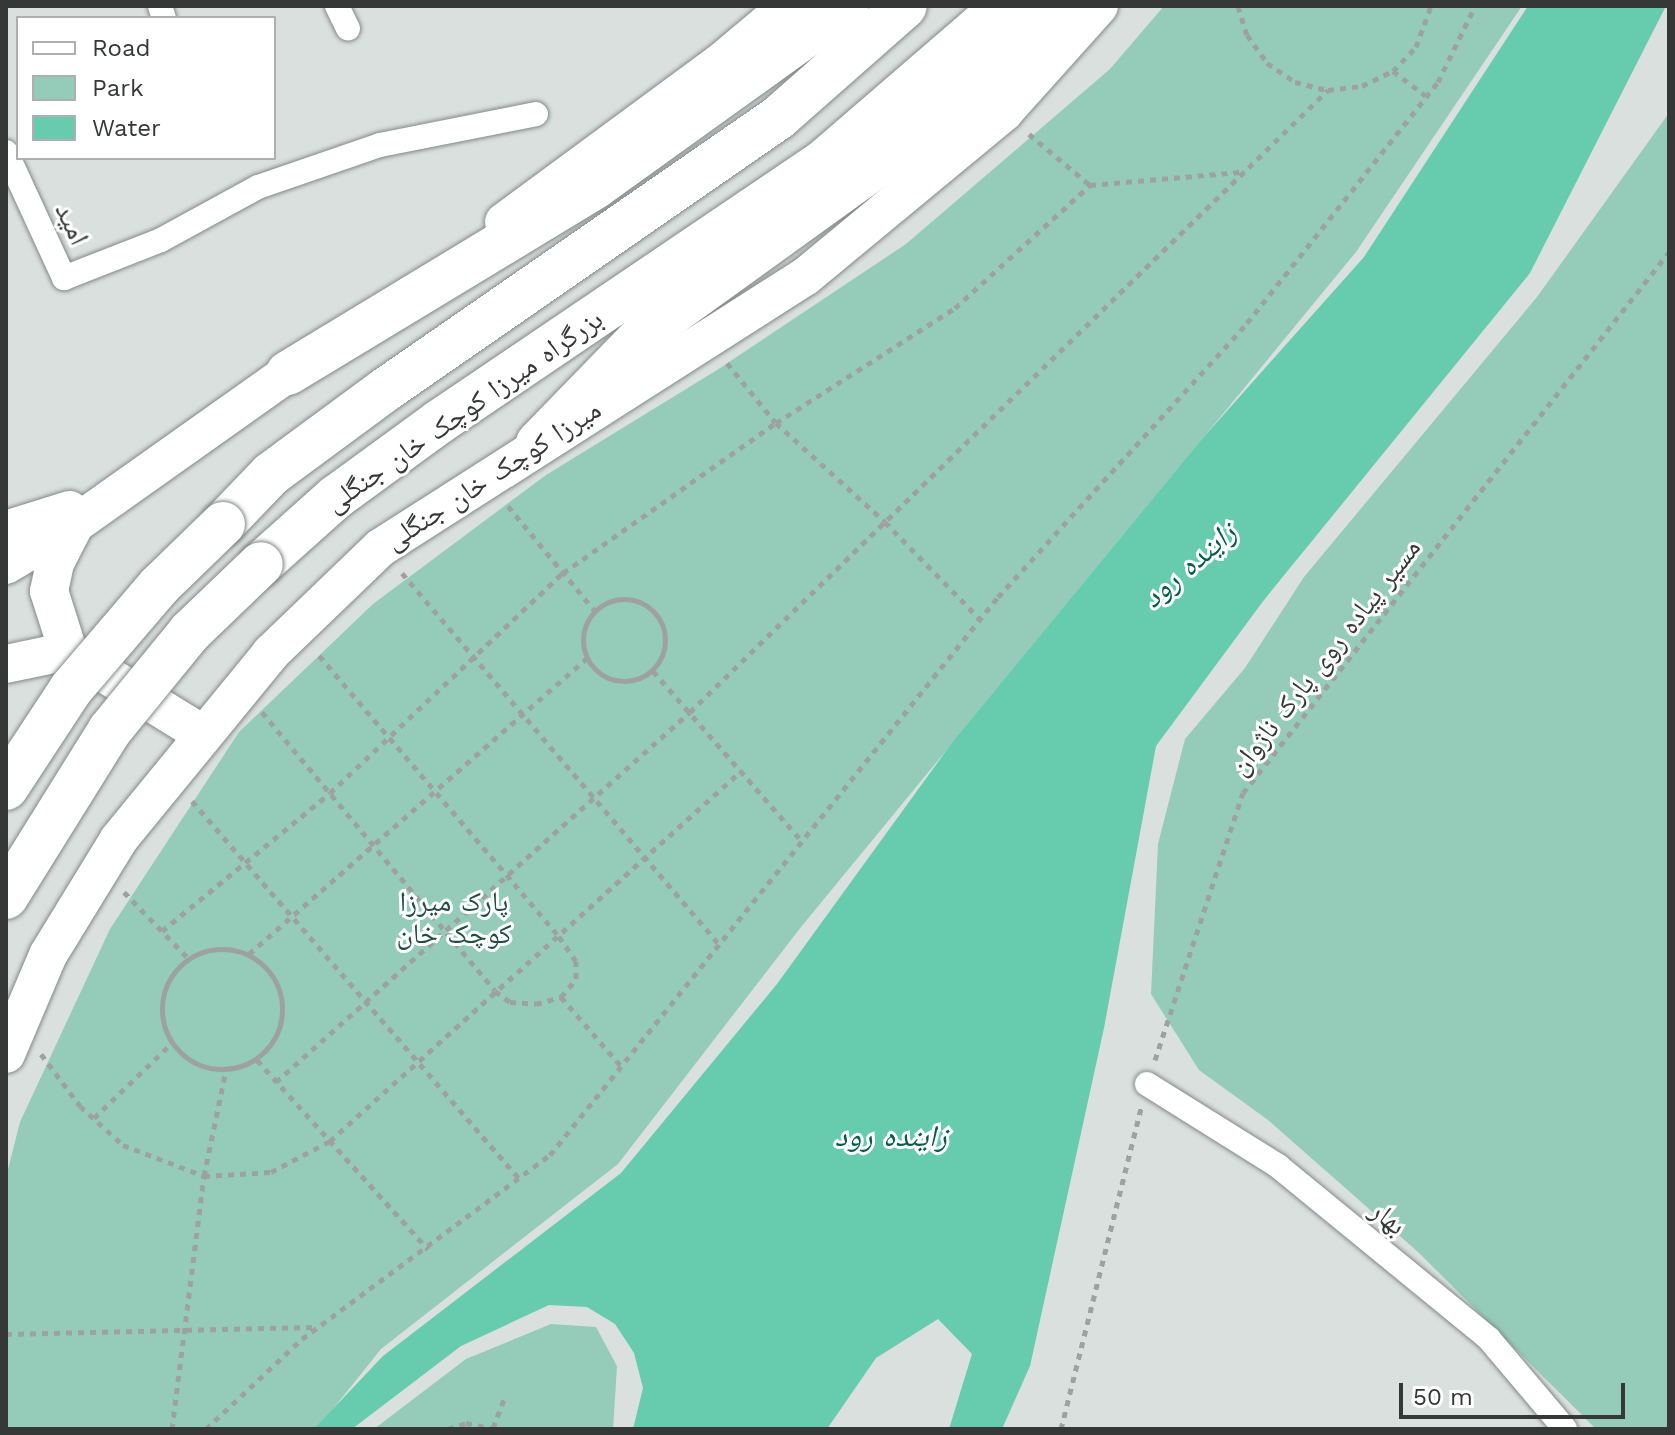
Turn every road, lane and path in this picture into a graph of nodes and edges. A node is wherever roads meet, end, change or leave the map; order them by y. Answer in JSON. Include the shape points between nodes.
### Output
{"nodes":[{"id":1,"x":337,"y":6,"type":"edge"},
{"id":2,"x":788,"y":6,"type":"edge"},
{"id":3,"x":847,"y":6,"type":"edge"},
{"id":4,"x":905,"y":6,"type":"edge"},
{"id":5,"x":1004,"y":6,"type":"edge"},
{"id":6,"x":1054,"y":6,"type":"edge"},
{"id":7,"x":1099,"y":6,"type":"edge"},
{"id":8,"x":1238,"y":6,"type":"edge"},
{"id":9,"x":1431,"y":6,"type":"edge"},
{"id":10,"x":1475,"y":6,"type":"edge"},
{"id":11,"x":348,"y":29,"type":"dead end"},
{"id":12,"x":1393,"y":71,"type":"junction"},
{"id":13,"x":1328,"y":90,"type":"junction"},
{"id":14,"x":1426,"y":96,"type":"junction"},
{"id":15,"x":1004,"y":112,"type":"junction"},
{"id":16,"x":536,"y":114,"type":"dead end"},
{"id":17,"x":6,"y":152,"type":"edge"},
{"id":18,"x":1244,"y":172,"type":"junction"},
{"id":19,"x":1090,"y":185,"type":"junction"},
{"id":20,"x":1669,"y":252,"type":"edge"},
{"id":21,"x":706,"y":338,"type":"junction"},
{"id":22,"x":288,"y":373,"type":"junction"},
{"id":23,"x":776,"y":423,"type":"junction"},
{"id":24,"x":538,"y":443,"type":"junction"},
{"id":25,"x":486,"y":478,"type":"junction"},
{"id":26,"x":115,"y":496,"type":"junction"},
{"id":27,"x":885,"y":522,"type":"junction"},
{"id":28,"x":75,"y":524,"type":"junction"},
{"id":29,"x":6,"y":530,"type":"edge"},
{"id":30,"x":380,"y":548,"type":"junction"},
{"id":31,"x":6,"y":565,"type":"edge"},
{"id":32,"x":563,"y":573,"type":"junction"},
{"id":33,"x":594,"y":610,"type":"junction"},
{"id":34,"x":980,"y":619,"type":"junction"},
{"id":35,"x":296,"y":629,"type":"junction"},
{"id":36,"x":68,"y":651,"type":"junction"},
{"id":37,"x":474,"y":657,"type":"junction"},
{"id":38,"x":586,"y":659,"type":"junction"},
{"id":39,"x":6,"y":664,"type":"edge"},
{"id":40,"x":653,"y":671,"type":"junction"},
{"id":41,"x":241,"y":687,"type":"junction"},
{"id":42,"x":690,"y":712,"type":"junction"},
{"id":43,"x":525,"y":716,"type":"junction"},
{"id":44,"x":201,"y":733,"type":"junction"},
{"id":45,"x":391,"y":738,"type":"junction"},
{"id":46,"x":741,"y":771,"type":"junction"},
{"id":47,"x":169,"y":775,"type":"junction"},
{"id":48,"x":6,"y":788,"type":"edge"},
{"id":49,"x":438,"y":791,"type":"junction"},
{"id":50,"x":330,"y":793,"type":"junction"},
{"id":51,"x":596,"y":799,"type":"junction"},
{"id":52,"x":802,"y":841,"type":"junction"},
{"id":53,"x":374,"y":846,"type":"junction"},
{"id":54,"x":644,"y":855,"type":"junction"},
{"id":55,"x":246,"y":864,"type":"junction"},
{"id":56,"x":101,"y":868,"type":"junction"},
{"id":57,"x":511,"y":874,"type":"junction"},
{"id":58,"x":6,"y":897,"type":"edge"},
{"id":59,"x":292,"y":917,"type":"junction"},
{"id":60,"x":162,"y":931,"type":"junction"},
{"id":61,"x":445,"y":932,"type":"junction"},
{"id":62,"x":557,"y":934,"type":"junction"},
{"id":63,"x":719,"y":944,"type":"junction"},
{"id":64,"x":249,"y":954,"type":"junction"},
{"id":65,"x":188,"y":958,"type":"junction"},
{"id":66,"x":495,"y":991,"type":"junction"},
{"id":67,"x":561,"y":997,"type":"junction"},
{"id":68,"x":366,"y":1002,"type":"junction"},
{"id":69,"x":12,"y":1040,"type":"edge"},
{"id":70,"x":171,"y":1044,"type":"junction"},
{"id":71,"x":257,"y":1060,"type":"junction"},
{"id":72,"x":417,"y":1062,"type":"junction"},
{"id":73,"x":621,"y":1066,"type":"junction"},
{"id":74,"x":226,"y":1070,"type":"junction"},
{"id":75,"x":276,"y":1082,"type":"junction"},
{"id":76,"x":1147,"y":1084,"type":"junction"},
{"id":77,"x":94,"y":1118,"type":"junction"},
{"id":78,"x":330,"y":1141,"type":"junction"},
{"id":79,"x":204,"y":1176,"type":"junction"},
{"id":80,"x":519,"y":1179,"type":"junction"},
{"id":81,"x":428,"y":1249,"type":"junction"},
{"id":82,"x":318,"y":1327,"type":"junction"},
{"id":83,"x":184,"y":1333,"type":"junction"},
{"id":84,"x":6,"y":1334,"type":"edge"},
{"id":85,"x":505,"y":1396,"type":"dead end"},
{"id":86,"x":494,"y":1428,"type":"edge"},
{"id":87,"x":172,"y":1429,"type":"edge"},
{"id":88,"x":206,"y":1429,"type":"edge"},
{"id":89,"x":448,"y":1429,"type":"edge"},
{"id":90,"x":1061,"y":1429,"type":"edge"},
{"id":91,"x":1565,"y":1429,"type":"edge"}],
"edges":[{"from":1,"to":11,"type":"street"},
{"from":2,"to":22,"type":"main road","via":[[720,63],[505,221]]},
{"from":3,"to":22,"type":"highway","via":[[595,187]]},
{"from":4,"to":48,"type":"highway","bridge":true,"via":[[778,118],[271,474],[159,586],[71,689]]},
{"from":5,"to":58,"type":"highway","name":"بزرگراه میرزا کوچک خان جنگلی","bridge":true,"via":[[822,163],[336,497],[190,632],[110,730]]},
{"from":6,"to":24,"type":"highway","via":[[987,76],[883,161],[646,332]]},
{"from":7,"to":15,"type":"main road","name":"میرزا کوچک خان جنگلی"},
{"from":8,"to":13,"type":"path","via":[[1247,35],[1267,63],[1295,82]]},
{"from":9,"to":12,"type":"path","via":[[1416,47]]},
{"from":10,"to":14,"type":"path"},
{"from":12,"to":13,"type":"path","via":[[1362,86]]},
{"from":12,"to":14,"type":"path"},
{"from":13,"to":18,"type":"path"},
{"from":14,"to":34,"type":"path","via":[[1247,323]]},
{"from":15,"to":19,"type":"path"},
{"from":15,"to":21,"type":"main road","name":"میرزا کوچک خان جنگلی","via":[[806,276]]},
{"from":16,"to":17,"type":"street","name":"امید","via":[[380,145],[272,182],[161,240],[64,278]]},
{"from":18,"to":19,"type":"path"},
{"from":18,"to":27,"type":"path"},
{"from":19,"to":23,"type":"path","via":[[955,308]]},
{"from":20,"to":76,"type":"path","name":"مسیر پیاده روی پارک ناژوان","via":[[1243,793]]},
{"from":21,"to":23,"type":"path"},
{"from":21,"to":24,"type":"main road","name":"میرزا کوچک خان جنگلی"},
{"from":22,"to":26,"type":"main road"},
{"from":23,"to":27,"type":"path"},
{"from":23,"to":32,"type":"path"},
{"from":24,"to":25,"type":"main road","name":"میرزا کوچک خان جنگلی"},
{"from":25,"to":30,"type":"main road","name":"میرزا کوچک خان جنگلی"},
{"from":25,"to":32,"type":"path"},
{"from":26,"to":28,"type":"main road"},
{"from":26,"to":29,"type":"main road"},
{"from":27,"to":34,"type":"path"},
{"from":27,"to":42,"type":"path"},
{"from":28,"to":31,"type":"main road"},
{"from":28,"to":36,"type":"main road","via":[[55,563],[49,591]]},
{"from":30,"to":35,"type":"main road","name":"میرزا کوچک خان جنگلی"},
{"from":30,"to":37,"type":"path"},
{"from":32,"to":33,"type":"path"},
{"from":32,"to":37,"type":"path"},
{"from":33,"to":38,"type":"path","via":[[582,634]]},
{"from":33,"to":40,"type":"path","via":[[617,599],[644,603],[662,622],[666,647]]},
{"from":34,"to":52,"type":"path"},
{"from":35,"to":41,"type":"main road","name":"میرزا کوچک خان جنگلی"},
{"from":35,"to":45,"type":"path"},
{"from":36,"to":39,"type":"main road"},
{"from":36,"to":44,"type":"main road"},
{"from":37,"to":43,"type":"path"},
{"from":37,"to":45,"type":"path"},
{"from":38,"to":40,"type":"path","via":[[604,678],[630,682]]},
{"from":38,"to":43,"type":"path"},
{"from":40,"to":42,"type":"path"},
{"from":41,"to":44,"type":"main road","name":"میرزا کوچک خان جنگلی"},
{"from":41,"to":50,"type":"path"},
{"from":42,"to":46,"type":"path"},
{"from":42,"to":51,"type":"path"},
{"from":43,"to":49,"type":"path"},
{"from":43,"to":51,"type":"path"},
{"from":44,"to":47,"type":"main road","name":"میرزا کوچک خان جنگلی"},
{"from":45,"to":49,"type":"path"},
{"from":45,"to":50,"type":"path"},
{"from":46,"to":52,"type":"path"},
{"from":46,"to":54,"type":"path"},
{"from":47,"to":55,"type":"path"},
{"from":47,"to":56,"type":"main road","name":"میرزا کوچک خان جنگلی"},
{"from":49,"to":53,"type":"path"},
{"from":49,"to":57,"type":"path"},
{"from":50,"to":53,"type":"path"},
{"from":50,"to":55,"type":"path"},
{"from":51,"to":54,"type":"path"},
{"from":51,"to":57,"type":"path"},
{"from":52,"to":63,"type":"path"},
{"from":53,"to":59,"type":"path"},
{"from":53,"to":61,"type":"path"},
{"from":54,"to":62,"type":"path"},
{"from":54,"to":63,"type":"path"},
{"from":55,"to":59,"type":"path"},
{"from":55,"to":60,"type":"path"},
{"from":56,"to":60,"type":"path"},
{"from":56,"to":69,"type":"main road","name":"میرزا کوچک خان جنگلی","via":[[48,955]]},
{"from":57,"to":61,"type":"path"},
{"from":57,"to":62,"type":"path"},
{"from":59,"to":64,"type":"path"},
{"from":59,"to":68,"type":"path"},
{"from":60,"to":65,"type":"path"},
{"from":61,"to":66,"type":"path"},
{"from":61,"to":68,"type":"path"},
{"from":62,"to":66,"type":"path"},
{"from":62,"to":67,"type":"path","via":[[576,961],[576,979]]},
{"from":63,"to":73,"type":"path"},
{"from":64,"to":65,"type":"path","via":[[218,948]]},
{"from":64,"to":71,"type":"path","via":[[274,975],[284,1005],[277,1036]]},
{"from":65,"to":70,"type":"path","via":[[167,982],[161,1013]]},
{"from":66,"to":67,"type":"path","via":[[510,1002],[536,1004]]},
{"from":66,"to":72,"type":"path"},
{"from":67,"to":73,"type":"path"},
{"from":68,"to":72,"type":"path"},
{"from":68,"to":75,"type":"path"},
{"from":69,"to":77,"type":"path"},
{"from":70,"to":74,"type":"path","via":[[195,1064]]},
{"from":70,"to":77,"type":"path"},
{"from":71,"to":74,"type":"path"},
{"from":71,"to":75,"type":"path"},
{"from":72,"to":78,"type":"path"},
{"from":72,"to":80,"type":"path"},
{"from":73,"to":80,"type":"path","via":[[550,1155]]},
{"from":74,"to":79,"type":"path"},
{"from":75,"to":78,"type":"path"},
{"from":76,"to":90,"type":"path","name":"مسیر پیاده روی پارک ناژوان"},
{"from":76,"to":91,"type":"street","name":"بهار","via":[[1278,1166],[1477,1329]]},
{"from":77,"to":79,"type":"path","via":[[123,1145]]},
{"from":78,"to":79,"type":"path","via":[[271,1172]]},
{"from":78,"to":81,"type":"path"},
{"from":79,"to":83,"type":"path"},
{"from":80,"to":81,"type":"path"},
{"from":81,"to":82,"type":"path"},
{"from":82,"to":83,"type":"path"},
{"from":82,"to":88,"type":"path"},
{"from":83,"to":84,"type":"path"},
{"from":83,"to":87,"type":"path"},
{"from":85,"to":86,"type":"path"},
{"from":86,"to":89,"type":"path","via":[[466,1423]]}]}
